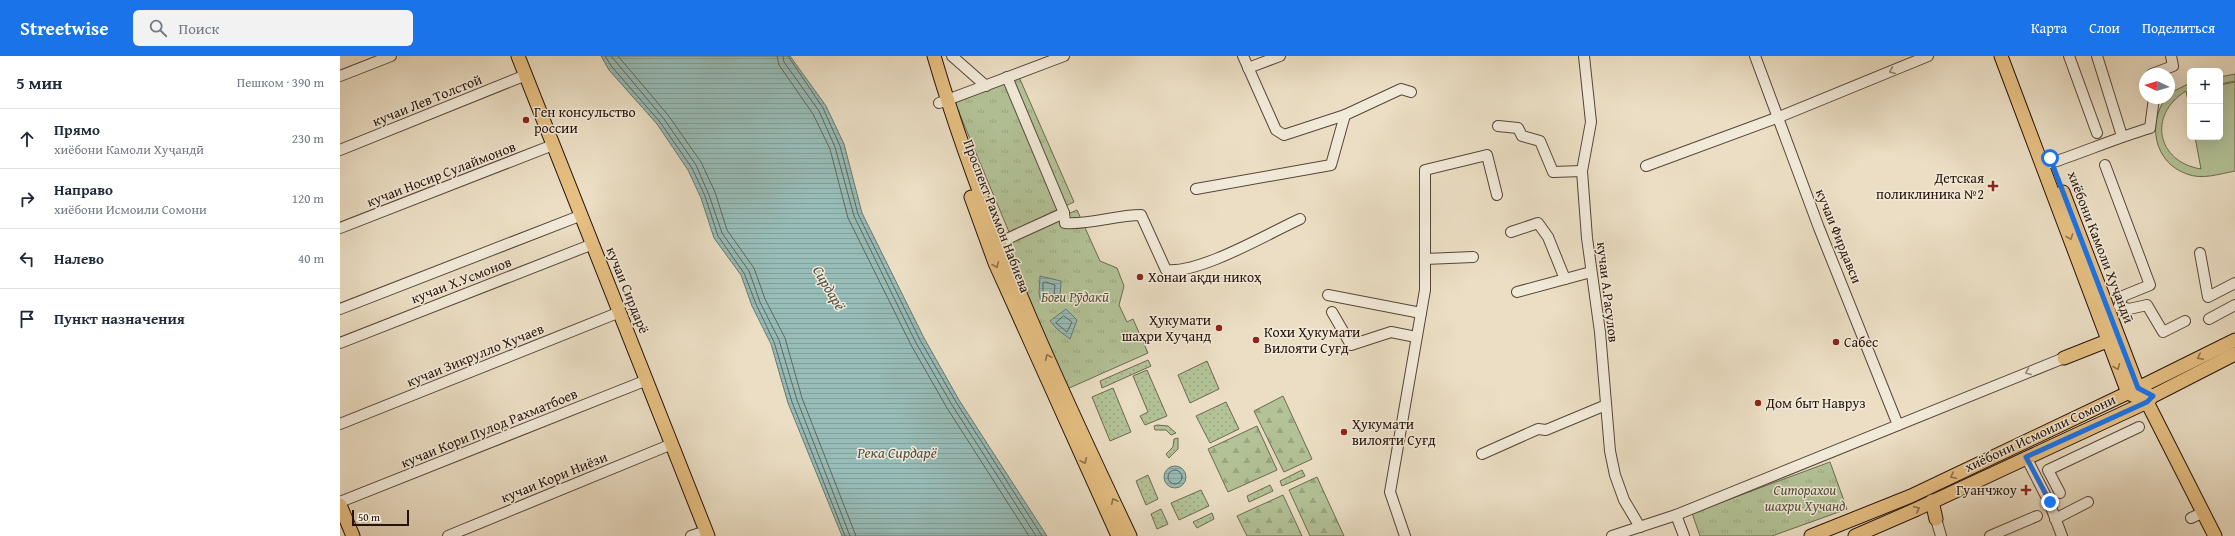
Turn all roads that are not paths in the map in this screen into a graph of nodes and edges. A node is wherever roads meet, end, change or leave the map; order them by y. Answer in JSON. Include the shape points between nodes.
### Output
{"nodes":[{"id":1,"x":391,"y":56,"type":"edge"},
{"id":2,"x":518,"y":56,"type":"edge"},
{"id":3,"x":926,"y":56,"type":"edge"},
{"id":4,"x":934,"y":56,"type":"edge"},
{"id":5,"x":952,"y":56,"type":"edge"},
{"id":6,"x":1064,"y":56,"type":"edge"},
{"id":7,"x":1243,"y":56,"type":"edge"},
{"id":8,"x":1280,"y":56,"type":"edge"},
{"id":9,"x":1584,"y":56,"type":"edge"},
{"id":10,"x":1755,"y":56,"type":"edge"},
{"id":11,"x":1928,"y":56,"type":"edge"},
{"id":12,"x":2002,"y":56,"type":"edge"},
{"id":13,"x":2011,"y":56,"type":"edge"},
{"id":14,"x":2069,"y":56,"type":"edge"},
{"id":15,"x":2097,"y":56,"type":"edge"},
{"id":16,"x":2171,"y":56,"type":"edge"},
{"id":17,"x":1248,"y":68,"type":"junction"},
{"id":18,"x":2168,"y":68,"type":"edge"},
{"id":19,"x":526,"y":75,"type":"junction"},
{"id":20,"x":340,"y":76,"type":"edge"},
{"id":21,"x":1007,"y":77,"type":"junction"},
{"id":22,"x":986,"y":86,"type":"junction"},
{"id":23,"x":1406,"y":91,"type":"dead end"},
{"id":24,"x":943,"y":101,"type":"junction"},
{"id":25,"x":2153,"y":104,"type":"edge"},
{"id":26,"x":1345,"y":115,"type":"junction"},
{"id":27,"x":1779,"y":117,"type":"junction"},
{"id":28,"x":1498,"y":126,"type":"dead end"},
{"id":29,"x":2097,"y":133,"type":"dead end"},
{"id":30,"x":2122,"y":136,"type":"junction"},
{"id":31,"x":553,"y":145,"type":"junction"},
{"id":32,"x":340,"y":150,"type":"edge"},
{"id":33,"x":2051,"y":163,"type":"junction"},
{"id":34,"x":2105,"y":165,"type":"dead end"},
{"id":35,"x":1646,"y":166,"type":"dead end"},
{"id":36,"x":1582,"y":171,"type":"junction"},
{"id":37,"x":1196,"y":189,"type":"dead end"},
{"id":38,"x":1497,"y":195,"type":"dead end"},
{"id":39,"x":1064,"y":213,"type":"junction"},
{"id":40,"x":582,"y":215,"type":"junction"},
{"id":41,"x":1300,"y":218,"type":"dead end"},
{"id":42,"x":340,"y":228,"type":"edge"},
{"id":43,"x":1511,"y":232,"type":"dead end"},
{"id":44,"x":998,"y":243,"type":"junction"},
{"id":45,"x":593,"y":244,"type":"junction"},
{"id":46,"x":2200,"y":253,"type":"dead end"},
{"id":47,"x":1473,"y":257,"type":"dead end"},
{"id":48,"x":1425,"y":259,"type":"junction"},
{"id":49,"x":1591,"y":272,"type":"junction"},
{"id":50,"x":1565,"y":279,"type":"junction"},
{"id":51,"x":2235,"y":283,"type":"edge"},
{"id":52,"x":1517,"y":292,"type":"dead end"},
{"id":53,"x":1328,"y":295,"type":"dead end"},
{"id":54,"x":2235,"y":305,"type":"edge"},
{"id":55,"x":340,"y":309,"type":"edge"},
{"id":56,"x":2113,"y":309,"type":"junction"},
{"id":57,"x":620,"y":312,"type":"junction"},
{"id":58,"x":1332,"y":312,"type":"dead end"},
{"id":59,"x":1421,"y":313,"type":"junction"},
{"id":60,"x":2209,"y":319,"type":"dead end"},
{"id":61,"x":2185,"y":321,"type":"dead end"},
{"id":62,"x":1416,"y":337,"type":"junction"},
{"id":63,"x":2235,"y":340,"type":"edge"},
{"id":64,"x":2107,"y":341,"type":"junction"},
{"id":65,"x":340,"y":343,"type":"edge"},
{"id":66,"x":2235,"y":354,"type":"edge"},
{"id":67,"x":2064,"y":358,"type":"joint"},
{"id":68,"x":647,"y":380,"type":"junction"},
{"id":69,"x":2133,"y":391,"type":"junction"},
{"id":70,"x":2150,"y":399,"type":"junction"},
{"id":71,"x":1606,"y":405,"type":"junction"},
{"id":72,"x":340,"y":424,"type":"edge"},
{"id":73,"x":1898,"y":425,"type":"junction"},
{"id":74,"x":2139,"y":427,"type":"dead end"},
{"id":75,"x":672,"y":444,"type":"junction"},
{"id":76,"x":1482,"y":454,"type":"dead end"},
{"id":77,"x":2026,"y":457,"type":"junction"},
{"id":78,"x":2060,"y":493,"type":"dead end"},
{"id":79,"x":1932,"y":501,"type":"junction"},
{"id":80,"x":340,"y":502,"type":"edge"},
{"id":81,"x":2088,"y":502,"type":"dead end"},
{"id":82,"x":1886,"y":505,"type":"junction"},
{"id":83,"x":340,"y":506,"type":"edge"},
{"id":84,"x":2204,"y":512,"type":"junction"},
{"id":85,"x":1676,"y":515,"type":"junction"},
{"id":86,"x":2037,"y":516,"type":"dead end"},
{"id":87,"x":2191,"y":518,"type":"dead end"},
{"id":88,"x":1936,"y":519,"type":"joint"},
{"id":89,"x":2056,"y":519,"type":"junction"},
{"id":90,"x":1891,"y":520,"type":"junction"},
{"id":91,"x":1635,"y":528,"type":"junction"},
{"id":92,"x":706,"y":533,"type":"edge"},
{"id":93,"x":353,"y":536,"type":"edge"},
{"id":94,"x":448,"y":536,"type":"edge"},
{"id":95,"x":692,"y":536,"type":"edge"},
{"id":96,"x":1118,"y":536,"type":"edge"},
{"id":97,"x":1130,"y":536,"type":"edge"},
{"id":98,"x":1405,"y":536,"type":"edge"},
{"id":99,"x":1612,"y":536,"type":"edge"},
{"id":100,"x":1684,"y":536,"type":"edge"},
{"id":101,"x":1811,"y":536,"type":"edge"},
{"id":102,"x":1855,"y":536,"type":"edge"},
{"id":103,"x":1941,"y":536,"type":"edge"},
{"id":104,"x":1990,"y":536,"type":"edge"},
{"id":105,"x":2062,"y":536,"type":"edge"},
{"id":106,"x":2215,"y":536,"type":"edge"},
{"id":107,"x":2223,"y":536,"type":"edge"}],
"edges":[{"from":1,"to":20,"type":"street"},
{"from":2,"to":19,"type":"main road","name":"кучаи Сирдарё"},
{"from":3,"to":24,"type":"main road","name":"Проспект Рахмон Набиева"},
{"from":4,"to":24,"type":"main road","name":"Проспект Рахмон Набиева"},
{"from":5,"to":22,"type":"street"},
{"from":6,"to":21,"type":"street"},
{"from":7,"to":17,"type":"street"},
{"from":8,"to":17,"type":"street"},
{"from":9,"to":36,"type":"street","name":"кучаи А.Расулов","via":[[1591,122]]},
{"from":10,"to":27,"type":"street","name":"кучаи Фирдавси"},
{"from":11,"to":27,"type":"street","one_way":true},
{"from":12,"to":64,"type":"main road","name":"хиёбони Камоли Хуҷандӣ","one_way":true},
{"from":13,"to":33,"type":"main road","name":"хиёбони Камоли Хуҷандӣ"},
{"from":14,"to":29,"type":"street"},
{"from":15,"to":30,"type":"street"},
{"from":16,"to":18,"type":"street","via":[[2173,66]]},
{"from":17,"to":26,"type":"street","via":[[1276,130],[1284,135]]},
{"from":19,"to":31,"type":"main road","name":"кучаи Сирдарё"},
{"from":19,"to":32,"type":"street","name":"кучаи Лев Толстой"},
{"from":21,"to":22,"type":"street"},
{"from":21,"to":39,"type":"street"},
{"from":22,"to":24,"type":"street"},
{"from":23,"to":26,"type":"street"},
{"from":24,"to":44,"type":"main road","name":"Проспект Рахмон Набиева"},
{"from":24,"to":96,"type":"main road","name":"Проспект Рахмон Набиева","one_way":true,"via":[[995,263]]},
{"from":25,"to":30,"type":"street","via":[[2150,128]]},
{"from":26,"to":37,"type":"street","via":[[1331,165]]},
{"from":27,"to":35,"type":"street"},
{"from":27,"to":73,"type":"street","name":"кучаи Фирдавси","via":[[1819,228]]},
{"from":28,"to":36,"type":"street","via":[[1518,128],[1522,136],[1540,141],[1553,172]]},
{"from":30,"to":33,"type":"street","via":[[2099,147]]},
{"from":31,"to":40,"type":"main road","name":"кучаи Сирдарё"},
{"from":31,"to":42,"type":"street","name":"кучаи Носир Сулаймонов"},
{"from":33,"to":56,"type":"main road","name":"хиёбони Камоли Хуҷандӣ"},
{"from":34,"to":56,"type":"street","via":[[2150,285],[2124,296]]},
{"from":36,"to":49,"type":"street","name":"кучаи А.Расулов"},
{"from":38,"to":48,"type":"street","via":[[1487,155],[1425,170]]},
{"from":39,"to":41,"type":"street","via":[[1065,223],[1078,224],[1125,215],[1141,215],[1166,270],[1173,271],[1226,253]]},
{"from":39,"to":44,"type":"street"},
{"from":40,"to":45,"type":"main road","name":"кучаи Сирдарё"},
{"from":40,"to":55,"type":"street","name":"кучаи Х.Усмонов"},
{"from":43,"to":50,"type":"street","via":[[1538,223],[1548,237]]},
{"from":97,"to":44,"type":"main road","name":"Проспект Рахмон Набиева","one_way":true,"via":[[1078,426]]},
{"from":45,"to":57,"type":"main road","name":"кучаи Сирдарё"},
{"from":45,"to":65,"type":"street","name":"кучаи Х.Усмонов"},
{"from":46,"to":51,"type":"street","via":[[2208,297]]},
{"from":47,"to":48,"type":"street"},
{"from":48,"to":59,"type":"street","via":[[1425,290]]},
{"from":49,"to":50,"type":"street"},
{"from":49,"to":71,"type":"street","name":"кучаи А.Расулов","via":[[1600,332]]},
{"from":50,"to":52,"type":"street"},
{"from":53,"to":59,"type":"street"},
{"from":54,"to":60,"type":"street"},
{"from":56,"to":61,"type":"street","via":[[2146,305],[2164,332]]},
{"from":56,"to":69,"type":"main road","name":"хиёбони Камоли Хуҷандӣ"},
{"from":57,"to":68,"type":"main road","name":"кучаи Сирдарё"},
{"from":57,"to":72,"type":"street","name":"кучаи Зикрулло Хучаев"},
{"from":58,"to":62,"type":"street","via":[[1351,345],[1391,332]]},
{"from":59,"to":62,"type":"street"},
{"from":62,"to":98,"type":"street","via":[[1390,492]]},
{"from":63,"to":69,"type":"main road","one_way":true},
{"from":64,"to":67,"type":"main road"},
{"from":64,"to":69,"type":"main road","name":"хиёбони Камоли Хуҷандӣ","one_way":true},
{"from":66,"to":70,"type":"main road","name":"хиёбони Исмоили Сомони"},
{"from":67,"to":73,"type":"street","one_way":true},
{"from":68,"to":75,"type":"main road","name":"кучаи Сирдарё"},
{"from":68,"to":80,"type":"street","name":"кучаи Кори Пулод Рахматбоев"},
{"from":69,"to":70,"type":"main road"},
{"from":69,"to":82,"type":"main road","one_way":true,"via":[[1911,496]]},
{"from":70,"to":77,"type":"main road","name":"хиёбони Исмоили Сомони"},
{"from":70,"to":84,"type":"main road"},
{"from":70,"to":107,"type":"main road"},
{"from":71,"to":76,"type":"street","via":[[1546,430],[1538,429]]},
{"from":71,"to":91,"type":"street","name":"кучаи А.Расулов","via":[[1615,475]]},
{"from":73,"to":85,"type":"street"},
{"from":74,"to":78,"type":"street","via":[[2048,470]]},
{"from":75,"to":92,"type":"main road","name":"кучаи Сирдарё"},
{"from":75,"to":94,"type":"street","name":"кучаи Кори Ниёзи"},
{"from":77,"to":79,"type":"main road","name":"хиёбони Исмоили Сомони"},
{"from":77,"to":89,"type":"street"},
{"from":79,"to":88,"type":"main road"},
{"from":90,"to":79,"type":"main road","name":"хиёбони Исмоили Сомони","one_way":true},
{"from":81,"to":89,"type":"street"},
{"from":82,"to":90,"type":"main road","via":[[1892,511]]},
{"from":82,"to":101,"type":"main road"},
{"from":83,"to":93,"type":"main road"},
{"from":84,"to":87,"type":"street"},
{"from":84,"to":106,"type":"main road"},
{"from":85,"to":91,"type":"street"},
{"from":85,"to":100,"type":"street"},
{"from":86,"to":104,"type":"street"},
{"from":88,"to":103,"type":"street"},
{"from":89,"to":105,"type":"street"},
{"from":90,"to":102,"type":"main road","name":"хиёбони Исмоили Сомони"},
{"from":91,"to":99,"type":"street"},
{"from":92,"to":95,"type":"street"}]}
